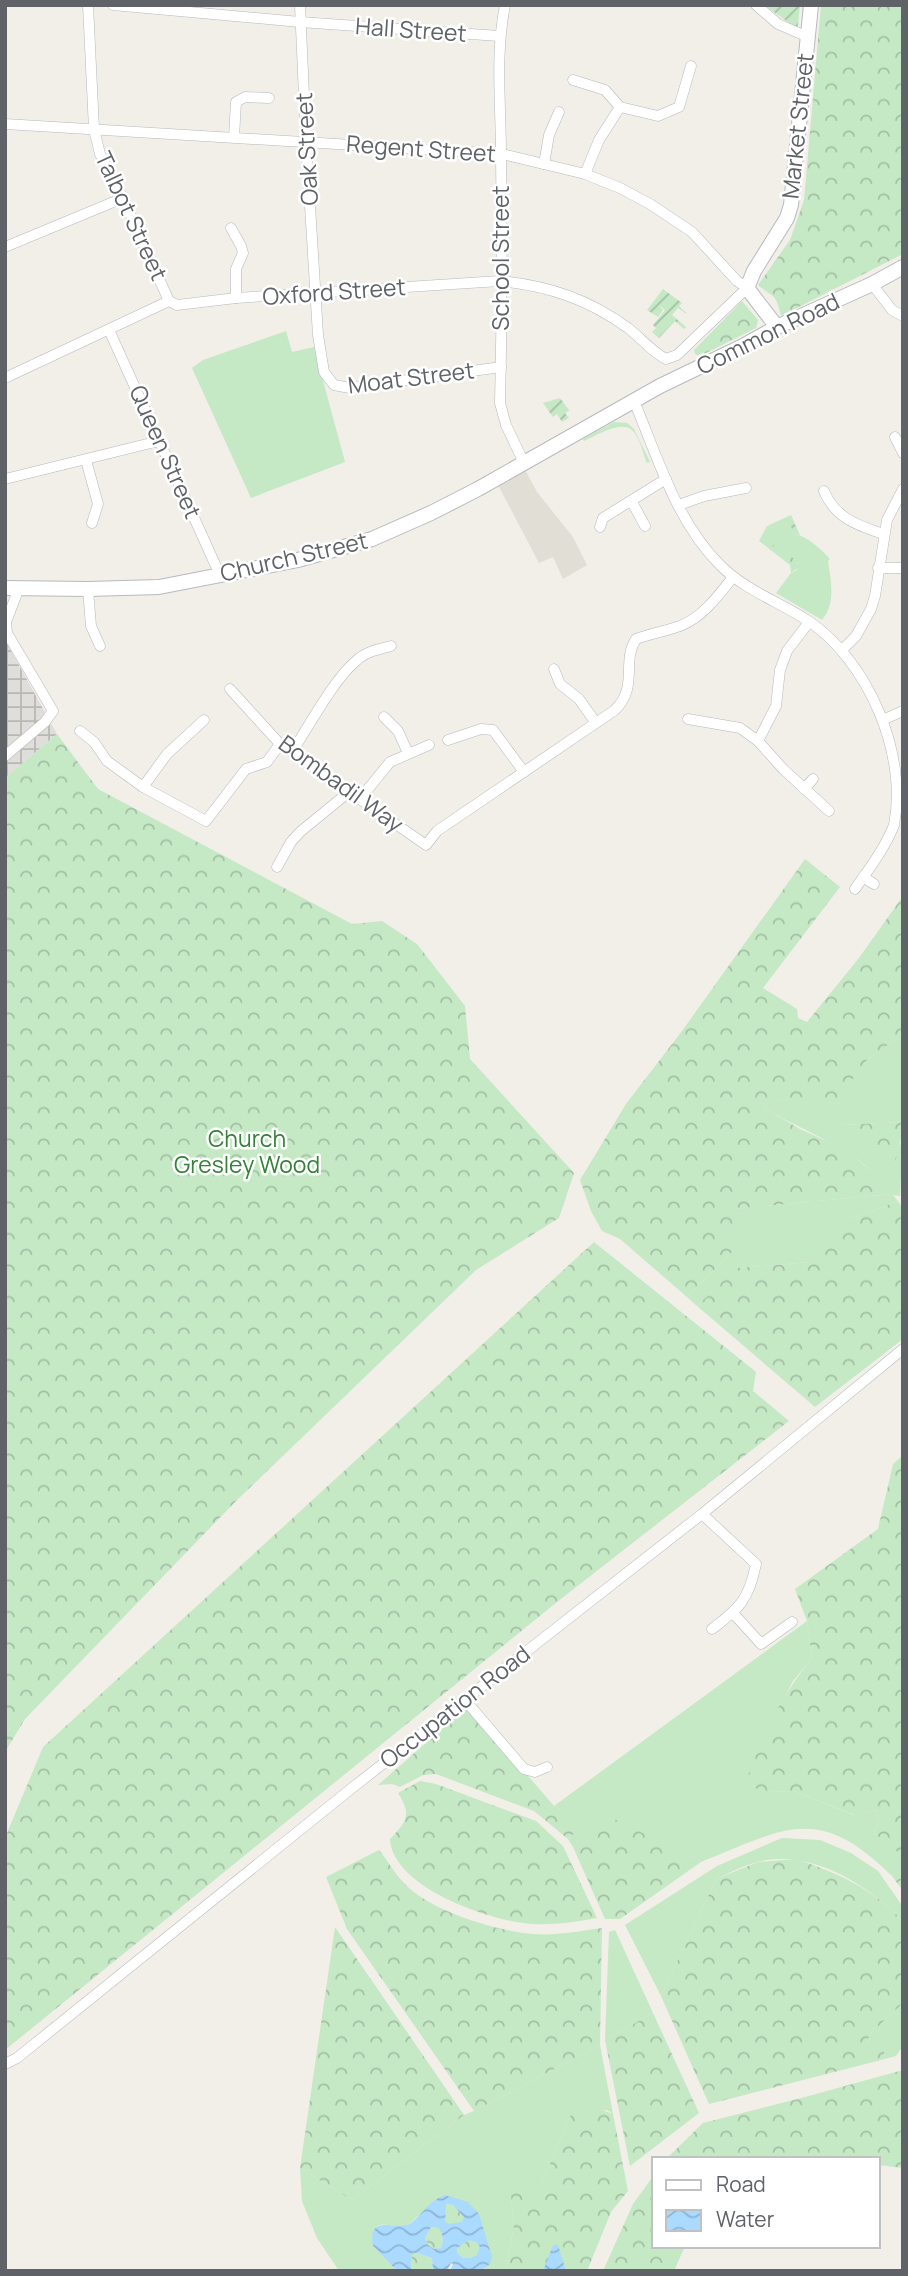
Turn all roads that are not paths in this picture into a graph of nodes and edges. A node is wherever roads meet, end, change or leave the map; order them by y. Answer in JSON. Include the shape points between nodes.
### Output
{"nodes":[{"id":1,"x":88,"y":5,"type":"edge"},
{"id":2,"x":113,"y":5,"type":"edge"},
{"id":3,"x":300,"y":5,"type":"edge"},
{"id":4,"x":505,"y":5,"type":"edge"},
{"id":5,"x":756,"y":5,"type":"edge"},
{"id":6,"x":811,"y":5,"type":"edge"},
{"id":7,"x":124,"y":6,"type":"edge"},
{"id":8,"x":300,"y":22,"type":"junction"},
{"id":9,"x":499,"y":36,"type":"junction"},
{"id":10,"x":808,"y":37,"type":"junction"},
{"id":11,"x":691,"y":66,"type":"dead end"},
{"id":12,"x":573,"y":79,"type":"dead end"},
{"id":13,"x":269,"y":98,"type":"dead end"},
{"id":14,"x":620,"y":107,"type":"junction"},
{"id":15,"x":559,"y":112,"type":"dead end"},
{"id":16,"x":5,"y":124,"type":"edge"},
{"id":17,"x":93,"y":129,"type":"junction"},
{"id":18,"x":234,"y":137,"type":"junction"},
{"id":19,"x":306,"y":141,"type":"junction"},
{"id":20,"x":502,"y":154,"type":"junction"},
{"id":21,"x":544,"y":164,"type":"junction"},
{"id":22,"x":585,"y":174,"type":"junction"},
{"id":23,"x":123,"y":198,"type":"junction"},
{"id":24,"x":231,"y":228,"type":"dead end"},
{"id":25,"x":5,"y":247,"type":"edge"},
{"id":26,"x":903,"y":267,"type":"edge"},
{"id":27,"x":500,"y":281,"type":"junction"},
{"id":28,"x":872,"y":284,"type":"junction"},
{"id":29,"x":747,"y":288,"type":"junction"},
{"id":30,"x":317,"y":293,"type":"junction"},
{"id":31,"x":236,"y":298,"type":"junction"},
{"id":32,"x":169,"y":301,"type":"junction"},
{"id":33,"x":903,"y":316,"type":"edge"},
{"id":34,"x":777,"y":327,"type":"junction"},
{"id":35,"x":110,"y":330,"type":"junction"},
{"id":36,"x":660,"y":356,"type":"joint"},
{"id":37,"x":501,"y":367,"type":"junction"},
{"id":38,"x":5,"y":378,"type":"edge"},
{"id":39,"x":634,"y":401,"type":"junction"},
{"id":40,"x":895,"y":437,"type":"dead end"},
{"id":41,"x":159,"y":441,"type":"junction"},
{"id":42,"x":903,"y":453,"type":"edge"},
{"id":43,"x":86,"y":460,"type":"junction"},
{"id":44,"x":524,"y":463,"type":"junction"},
{"id":45,"x":5,"y":479,"type":"edge"},
{"id":46,"x":666,"y":479,"type":"junction"},
{"id":47,"x":746,"y":488,"type":"dead end"},
{"id":48,"x":903,"y":489,"type":"edge"},
{"id":49,"x":824,"y":491,"type":"dead end"},
{"id":50,"x":632,"y":502,"type":"junction"},
{"id":51,"x":678,"y":505,"type":"junction"},
{"id":52,"x":92,"y":523,"type":"dead end"},
{"id":53,"x":645,"y":526,"type":"dead end"},
{"id":54,"x":600,"y":527,"type":"dead end"},
{"id":55,"x":883,"y":534,"type":"junction"},
{"id":56,"x":878,"y":568,"type":"junction"},
{"id":57,"x":903,"y":568,"type":"edge"},
{"id":58,"x":220,"y":575,"type":"junction"},
{"id":59,"x":733,"y":577,"type":"junction"},
{"id":60,"x":12,"y":588,"type":"edge"},
{"id":61,"x":88,"y":589,"type":"junction"},
{"id":62,"x":809,"y":622,"type":"junction"},
{"id":63,"x":100,"y":646,"type":"dead end"},
{"id":64,"x":391,"y":646,"type":"dead end"},
{"id":65,"x":842,"y":650,"type":"junction"},
{"id":66,"x":554,"y":669,"type":"dead end"},
{"id":67,"x":230,"y":690,"type":"dead end"},
{"id":68,"x":903,"y":711,"type":"edge"},
{"id":69,"x":384,"y":717,"type":"dead end"},
{"id":70,"x":887,"y":718,"type":"junction"},
{"id":71,"x":688,"y":719,"type":"dead end"},
{"id":72,"x":204,"y":720,"type":"dead end"},
{"id":73,"x":596,"y":723,"type":"junction"},
{"id":74,"x":80,"y":731,"type":"dead end"},
{"id":75,"x":447,"y":740,"type":"dead end"},
{"id":76,"x":758,"y":741,"type":"junction"},
{"id":77,"x":280,"y":744,"type":"junction"},
{"id":78,"x":429,"y":745,"type":"dead end"},
{"id":79,"x":292,"y":752,"type":"junction"},
{"id":80,"x":408,"y":753,"type":"junction"},
{"id":81,"x":5,"y":756,"type":"edge"},
{"id":82,"x":902,"y":758,"type":"edge"},
{"id":83,"x":524,"y":772,"type":"junction"},
{"id":84,"x":813,"y":779,"type":"dead end"},
{"id":85,"x":143,"y":787,"type":"junction"},
{"id":86,"x":804,"y":789,"type":"junction"},
{"id":87,"x":350,"y":791,"type":"junction"},
{"id":88,"x":360,"y":799,"type":"junction"},
{"id":89,"x":829,"y":811,"type":"dead end"},
{"id":90,"x":277,"y":867,"type":"dead end"},
{"id":91,"x":863,"y":877,"type":"junction"},
{"id":92,"x":874,"y":884,"type":"dead end"},
{"id":93,"x":855,"y":889,"type":"dead end"},
{"id":94,"x":903,"y":1349,"type":"edge"},
{"id":95,"x":702,"y":1514,"type":"junction"},
{"id":96,"x":733,"y":1613,"type":"junction"},
{"id":97,"x":792,"y":1622,"type":"dead end"},
{"id":98,"x":712,"y":1629,"type":"dead end"},
{"id":99,"x":465,"y":1700,"type":"junction"},
{"id":100,"x":547,"y":1768,"type":"dead end"},
{"id":101,"x":5,"y":2064,"type":"edge"}],
"edges":[{"from":1,"to":17,"type":"street","name":"Talbot Street"},
{"from":2,"to":7,"type":"street","name":"Hall Street"},
{"from":3,"to":8,"type":"street","name":"Oak Street"},
{"from":4,"to":9,"type":"street","name":"School Street"},
{"from":5,"to":10,"type":"street","via":[[778,23]]},
{"from":6,"to":10,"type":"street","name":"Market Street"},
{"from":7,"to":8,"type":"street","name":"Hall Street"},
{"from":8,"to":9,"type":"street","name":"Hall Street"},
{"from":8,"to":19,"type":"street","name":"Oak Street"},
{"from":9,"to":20,"type":"street","name":"School Street"},
{"from":10,"to":29,"type":"street","name":"Market Street","via":[[791,205]]},
{"from":11,"to":14,"type":"street","via":[[679,107],[658,116]]},
{"from":12,"to":14,"type":"street","via":[[605,90]]},
{"from":13,"to":18,"type":"street","via":[[245,97],[236,102]]},
{"from":14,"to":22,"type":"street"},
{"from":15,"to":21,"type":"street"},
{"from":16,"to":17,"type":"street","name":"Regent Street"},
{"from":17,"to":18,"type":"street","name":"Regent Street"},
{"from":17,"to":23,"type":"street","name":"Talbot Street","via":[[100,154]]},
{"from":18,"to":19,"type":"street","name":"Regent Street"},
{"from":19,"to":20,"type":"street","name":"Regent Street"},
{"from":19,"to":30,"type":"street","name":"Oak Street"},
{"from":20,"to":21,"type":"street","name":"Regent Street"},
{"from":20,"to":27,"type":"street","name":"School Street"},
{"from":21,"to":22,"type":"street","name":"Regent Street"},
{"from":22,"to":29,"type":"street","name":"Regent Street","via":[[677,220]]},
{"from":23,"to":25,"type":"street"},
{"from":23,"to":32,"type":"street","name":"Talbot Street"},
{"from":24,"to":31,"type":"street","via":[[243,253],[236,269]]},
{"from":26,"to":28,"type":"street","name":"Common Road"},
{"from":27,"to":30,"type":"street","name":"Oxford Street"},
{"from":27,"to":36,"type":"street","name":"Oxford Street","via":[[533,285],[586,303],[623,325]]},
{"from":27,"to":37,"type":"street","name":"School Street"},
{"from":28,"to":33,"type":"street","via":[[892,310]]},
{"from":28,"to":34,"type":"street","name":"Common Road"},
{"from":29,"to":34,"type":"street","name":"Regent Street"},
{"from":29,"to":36,"type":"street","name":"Market Street","via":[[677,355]]},
{"from":30,"to":31,"type":"street","name":"Oxford Street"},
{"from":30,"to":37,"type":"street","name":"Moat Street","via":[[321,358],[334,385],[350,388]]},
{"from":31,"to":32,"type":"street","name":"Oxford Street","via":[[177,305]]},
{"from":32,"to":35,"type":"street","name":"Oxford Street"},
{"from":34,"to":39,"type":"street","name":"Common Road"},
{"from":35,"to":38,"type":"street","name":"Oxford Street"},
{"from":35,"to":41,"type":"street","name":"Queen Street"},
{"from":37,"to":44,"type":"street","name":"School Street","via":[[502,414]]},
{"from":39,"to":44,"type":"street","name":"Church Street"},
{"from":39,"to":46,"type":"street"},
{"from":40,"to":42,"type":"street"},
{"from":41,"to":43,"type":"street"},
{"from":41,"to":58,"type":"street","name":"Queen Street"},
{"from":43,"to":45,"type":"street"},
{"from":43,"to":52,"type":"street","via":[[98,504]]},
{"from":44,"to":58,"type":"street","name":"Church Street","via":[[372,539]]},
{"from":46,"to":50,"type":"street"},
{"from":46,"to":51,"type":"street"},
{"from":47,"to":51,"type":"street"},
{"from":48,"to":55,"type":"street"},
{"from":49,"to":55,"type":"street","via":[[842,516]]},
{"from":50,"to":53,"type":"street"},
{"from":50,"to":54,"type":"street","via":[[603,518]]},
{"from":51,"to":59,"type":"street","via":[[710,555]]},
{"from":55,"to":56,"type":"street"},
{"from":56,"to":57,"type":"street"},
{"from":56,"to":65,"type":"street","via":[[868,616]]},
{"from":58,"to":61,"type":"street","name":"Church Street","via":[[159,587]]},
{"from":59,"to":62,"type":"street"},
{"from":59,"to":73,"type":"street","via":[[692,620],[636,639],[624,701]]},
{"from":60,"to":61,"type":"street","name":"Church Street"},
{"from":60,"to":81,"type":"street","via":[[7,633],[53,711]]},
{"from":61,"to":63,"type":"street","via":[[91,626]]},
{"from":62,"to":65,"type":"street"},
{"from":62,"to":76,"type":"street","via":[[788,651],[780,670],[776,706]]},
{"from":64,"to":79,"type":"street","via":[[356,660]]},
{"from":65,"to":70,"type":"street"},
{"from":66,"to":73,"type":"street","via":[[560,684],[579,699]]},
{"from":67,"to":77,"type":"street","name":"Bombadil Way"},
{"from":68,"to":70,"type":"street"},
{"from":69,"to":80,"type":"street","via":[[398,731]]},
{"from":70,"to":82,"type":"street"},
{"from":71,"to":76,"type":"street","via":[[704,727],[740,728]]},
{"from":72,"to":85,"type":"street","via":[[167,754]]},
{"from":73,"to":83,"type":"street"},
{"from":74,"to":85,"type":"street","via":[[107,761]]},
{"from":75,"to":83,"type":"street","via":[[481,729],[494,730]]},
{"from":76,"to":86,"type":"street"},
{"from":77,"to":79,"type":"street","name":"Bombadil Way"},
{"from":77,"to":85,"type":"street","via":[[267,762],[246,769],[206,821]]},
{"from":78,"to":80,"type":"street"},
{"from":79,"to":87,"type":"street","name":"Bombadil Way"},
{"from":80,"to":88,"type":"street","via":[[390,762]]},
{"from":82,"to":91,"type":"street","via":[[894,825]]},
{"from":83,"to":88,"type":"street","name":"Bombadil Way","via":[[437,831],[426,845]]},
{"from":84,"to":86,"type":"street"},
{"from":86,"to":89,"type":"street"},
{"from":87,"to":88,"type":"street","name":"Bombadil Way"},
{"from":87,"to":90,"type":"street","via":[[300,832]]},
{"from":91,"to":92,"type":"street"},
{"from":91,"to":93,"type":"street"},
{"from":94,"to":95,"type":"street","name":"Occupation Road"},
{"from":95,"to":96,"type":"street","via":[[756,1564],[751,1588]]},
{"from":95,"to":99,"type":"street","name":"Occupation Road"},
{"from":96,"to":97,"type":"street","via":[[761,1644]]},
{"from":96,"to":98,"type":"street"},
{"from":99,"to":100,"type":"street","via":[[524,1769]]},
{"from":99,"to":101,"type":"street","name":"Occupation Road"}]}
